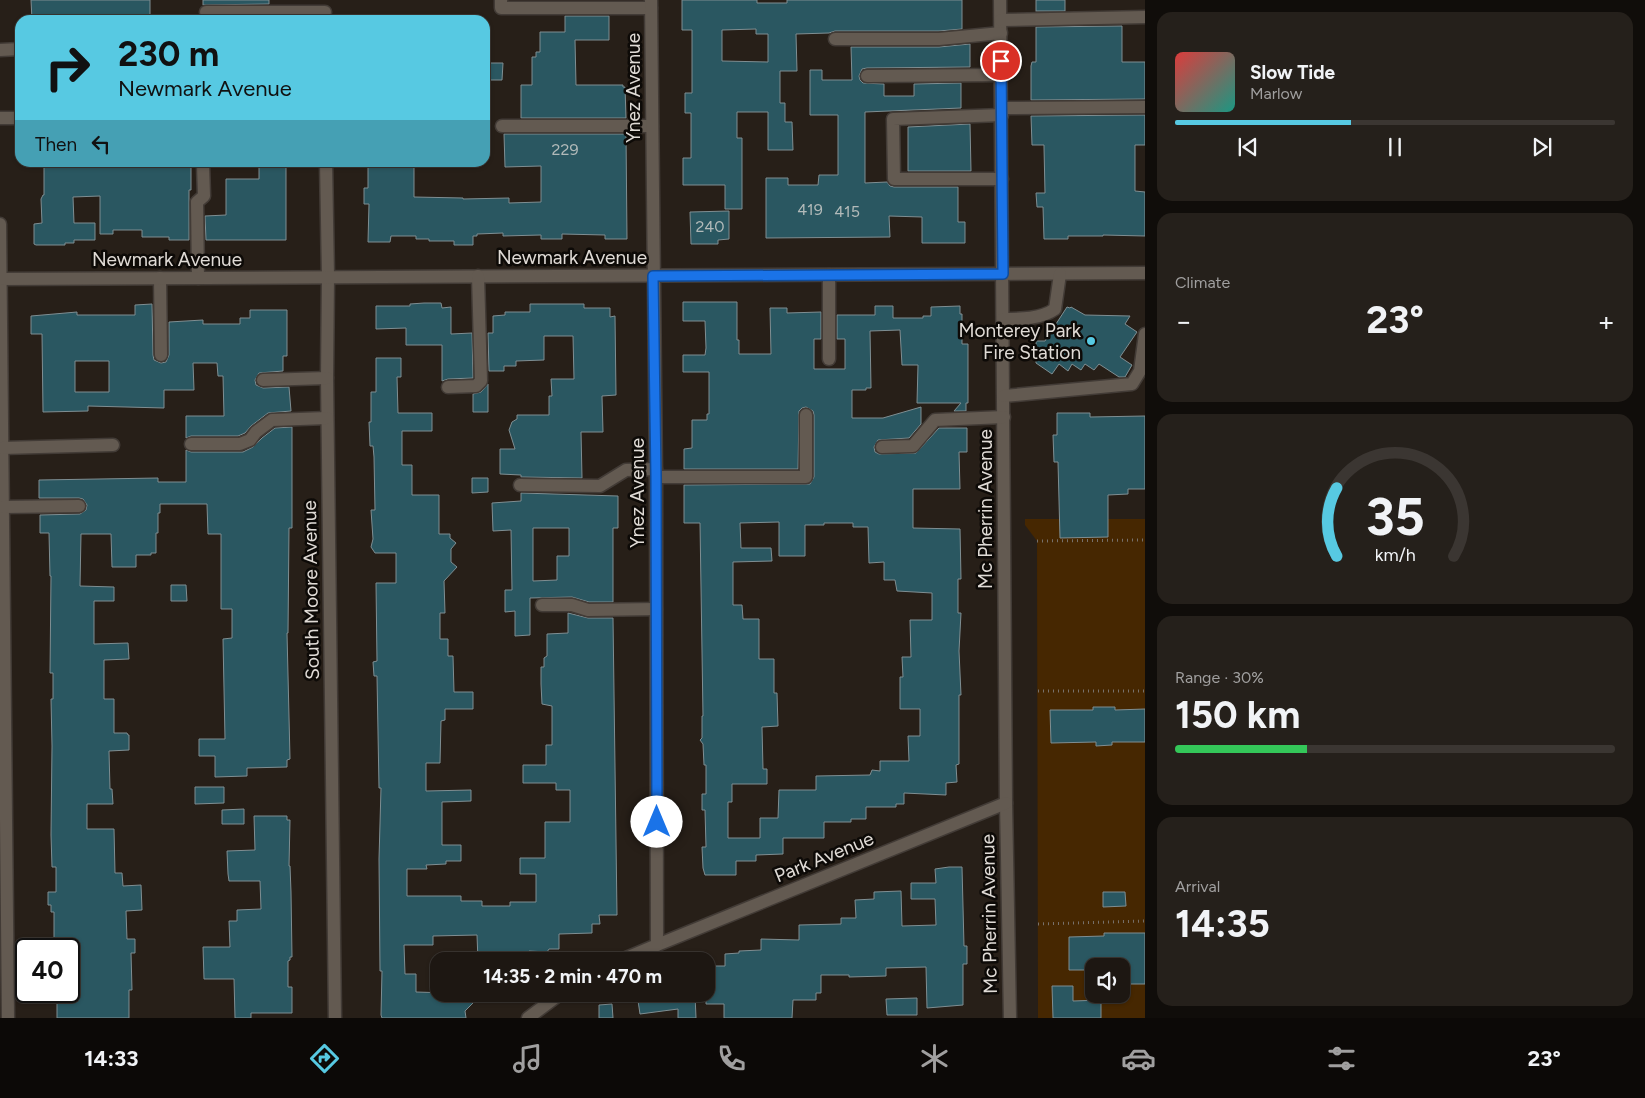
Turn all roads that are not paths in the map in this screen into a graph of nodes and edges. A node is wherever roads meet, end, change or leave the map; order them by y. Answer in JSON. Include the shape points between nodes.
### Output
{"nodes":[{"id":1,"x":501,"y":0,"type":"edge"},
{"id":2,"x":1000,"y":0,"type":"edge"},
{"id":3,"x":651,"y":4,"type":"edge"},
{"id":4,"x":325,"y":10,"type":"edge"},
{"id":5,"x":206,"y":12,"type":"dead end"},
{"id":6,"x":1145,"y":17,"type":"edge"},
{"id":7,"x":1000,"y":20,"type":"junction"},
{"id":8,"x":1001,"y":33,"type":"junction"},
{"id":9,"x":835,"y":38,"type":"dead end"},
{"id":10,"x":0,"y":50,"type":"edge"},
{"id":11,"x":15,"y":50,"type":"edge"},
{"id":12,"x":1001,"y":75,"type":"junction"},
{"id":13,"x":868,"y":76,"type":"dead end"},
{"id":14,"x":1145,"y":107,"type":"edge"},
{"id":15,"x":1002,"y":112,"type":"junction"},
{"id":16,"x":0,"y":118,"type":"edge"},
{"id":17,"x":15,"y":118,"type":"edge"},
{"id":18,"x":502,"y":126,"type":"dead end"},
{"id":19,"x":652,"y":126,"type":"junction"},
{"id":20,"x":202,"y":167,"type":"edge"},
{"id":21,"x":326,"y":167,"type":"edge"},
{"id":22,"x":1002,"y":179,"type":"junction"},
{"id":23,"x":0,"y":224,"type":"edge"},
{"id":24,"x":1145,"y":273,"type":"edge"},
{"id":25,"x":1003,"y":274,"type":"junction"},
{"id":26,"x":1060,"y":274,"type":"junction"},
{"id":27,"x":829,"y":275,"type":"junction"},
{"id":28,"x":478,"y":276,"type":"junction"},
{"id":29,"x":653,"y":276,"type":"junction"},
{"id":30,"x":328,"y":277,"type":"junction"},
{"id":31,"x":160,"y":278,"type":"junction"},
{"id":32,"x":198,"y":278,"type":"junction"},
{"id":33,"x":1,"y":279,"type":"edge"},
{"id":34,"x":1145,"y":282,"type":"edge"},
{"id":35,"x":1003,"y":319,"type":"junction"},
{"id":36,"x":1145,"y":334,"type":"edge"},
{"id":37,"x":161,"y":355,"type":"dead end"},
{"id":38,"x":829,"y":358,"type":"dead end"},
{"id":39,"x":327,"y":378,"type":"junction"},
{"id":40,"x":263,"y":380,"type":"dead end"},
{"id":41,"x":448,"y":387,"type":"dead end"},
{"id":42,"x":1004,"y":396,"type":"junction"},
{"id":43,"x":806,"y":415,"type":"dead end"},
{"id":44,"x":1004,"y":417,"type":"junction"},
{"id":45,"x":327,"y":418,"type":"junction"},
{"id":46,"x":191,"y":444,"type":"dead end"},
{"id":47,"x":113,"y":445,"type":"dead end"},
{"id":48,"x":882,"y":447,"type":"dead end"},
{"id":49,"x":2,"y":448,"type":"junction"},
{"id":50,"x":656,"y":473,"type":"junction"},
{"id":51,"x":520,"y":485,"type":"dead end"},
{"id":52,"x":2,"y":500,"type":"edge"},
{"id":53,"x":79,"y":506,"type":"dead end"},
{"id":54,"x":542,"y":605,"type":"dead end"},
{"id":55,"x":656,"y":609,"type":"junction"},
{"id":56,"x":1006,"y":803,"type":"junction"},
{"id":57,"x":657,"y":945,"type":"junction"},
{"id":58,"x":640,"y":952,"type":"edge"},
{"id":59,"x":549,"y":1002,"type":"edge"},
{"id":60,"x":8,"y":1018,"type":"edge"},
{"id":61,"x":335,"y":1018,"type":"edge"},
{"id":62,"x":528,"y":1018,"type":"edge"},
{"id":63,"x":1010,"y":1018,"type":"edge"}],
"edges":[{"from":1,"to":3,"type":"street","via":[[501,8]]},
{"from":2,"to":7,"type":"street","name":"Mc Pherrin Avenue"},
{"from":3,"to":19,"type":"street","name":"Ynez Avenue"},
{"from":4,"to":5,"type":"street"},
{"from":6,"to":7,"type":"street"},
{"from":7,"to":8,"type":"street","name":"Mc Pherrin Avenue"},
{"from":8,"to":9,"type":"street","via":[[939,39]]},
{"from":8,"to":12,"type":"street","name":"Mc Pherrin Avenue"},
{"from":10,"to":11,"type":"street"},
{"from":12,"to":13,"type":"street"},
{"from":12,"to":15,"type":"street","name":"Mc Pherrin Avenue"},
{"from":14,"to":15,"type":"street"},
{"from":15,"to":22,"type":"street","name":"Mc Pherrin Avenue"},
{"from":15,"to":22,"type":"street","via":[[893,119],[894,179]]},
{"from":16,"to":17,"type":"street"},
{"from":18,"to":19,"type":"street"},
{"from":19,"to":29,"type":"street","name":"Ynez Avenue"},
{"from":20,"to":32,"type":"street","via":[[204,196],[197,202]]},
{"from":21,"to":30,"type":"street","name":"South Moore Avenue"},
{"from":22,"to":25,"type":"street","name":"Mc Pherrin Avenue"},
{"from":23,"to":33,"type":"street"},
{"from":24,"to":26,"type":"street","name":"Newmark Avenue"},
{"from":24,"to":34,"type":"street"},
{"from":25,"to":26,"type":"street","name":"Newmark Avenue"},
{"from":25,"to":27,"type":"street","name":"Newmark Avenue"},
{"from":25,"to":35,"type":"street","name":"Mc Pherrin Avenue"},
{"from":26,"to":35,"type":"street","via":[[1055,309],[1048,315]]},
{"from":27,"to":29,"type":"street","name":"Newmark Avenue"},
{"from":27,"to":38,"type":"street"},
{"from":28,"to":29,"type":"street","name":"Newmark Avenue"},
{"from":28,"to":30,"type":"street","name":"Newmark Avenue"},
{"from":28,"to":41,"type":"street","via":[[481,381],[476,386]]},
{"from":29,"to":50,"type":"street","name":"Ynez Avenue"},
{"from":30,"to":32,"type":"street","name":"Newmark Avenue"},
{"from":30,"to":39,"type":"street","name":"South Moore Avenue"},
{"from":31,"to":32,"type":"street","name":"Newmark Avenue"},
{"from":31,"to":33,"type":"street","name":"Newmark Avenue"},
{"from":31,"to":37,"type":"street"},
{"from":33,"to":49,"type":"street"},
{"from":35,"to":42,"type":"street","name":"Mc Pherrin Avenue"},
{"from":36,"to":42,"type":"street","via":[[1140,371],[1132,384]]},
{"from":39,"to":40,"type":"street"},
{"from":39,"to":45,"type":"street","name":"South Moore Avenue"},
{"from":42,"to":44,"type":"street","name":"Mc Pherrin Avenue"},
{"from":43,"to":50,"type":"street","via":[[806,477]]},
{"from":44,"to":48,"type":"street","via":[[936,420],[913,446]]},
{"from":44,"to":56,"type":"street","name":"Mc Pherrin Avenue"},
{"from":45,"to":46,"type":"street","via":[[272,420],[250,440],[240,444]]},
{"from":45,"to":61,"type":"street","name":"South Moore Avenue"},
{"from":47,"to":49,"type":"street"},
{"from":49,"to":52,"type":"street"},
{"from":50,"to":51,"type":"street","via":[[626,470],[600,486]]},
{"from":50,"to":55,"type":"street","name":"Ynez Avenue"},
{"from":52,"to":53,"type":"street"},
{"from":52,"to":60,"type":"street"},
{"from":54,"to":55,"type":"street","via":[[572,605],[588,610]]},
{"from":55,"to":57,"type":"street","name":"Ynez Avenue"},
{"from":56,"to":57,"type":"street","name":"Park Avenue"},
{"from":56,"to":63,"type":"street","name":"Mc Pherrin Avenue"},
{"from":57,"to":58,"type":"street"},
{"from":59,"to":62,"type":"street"}]}
